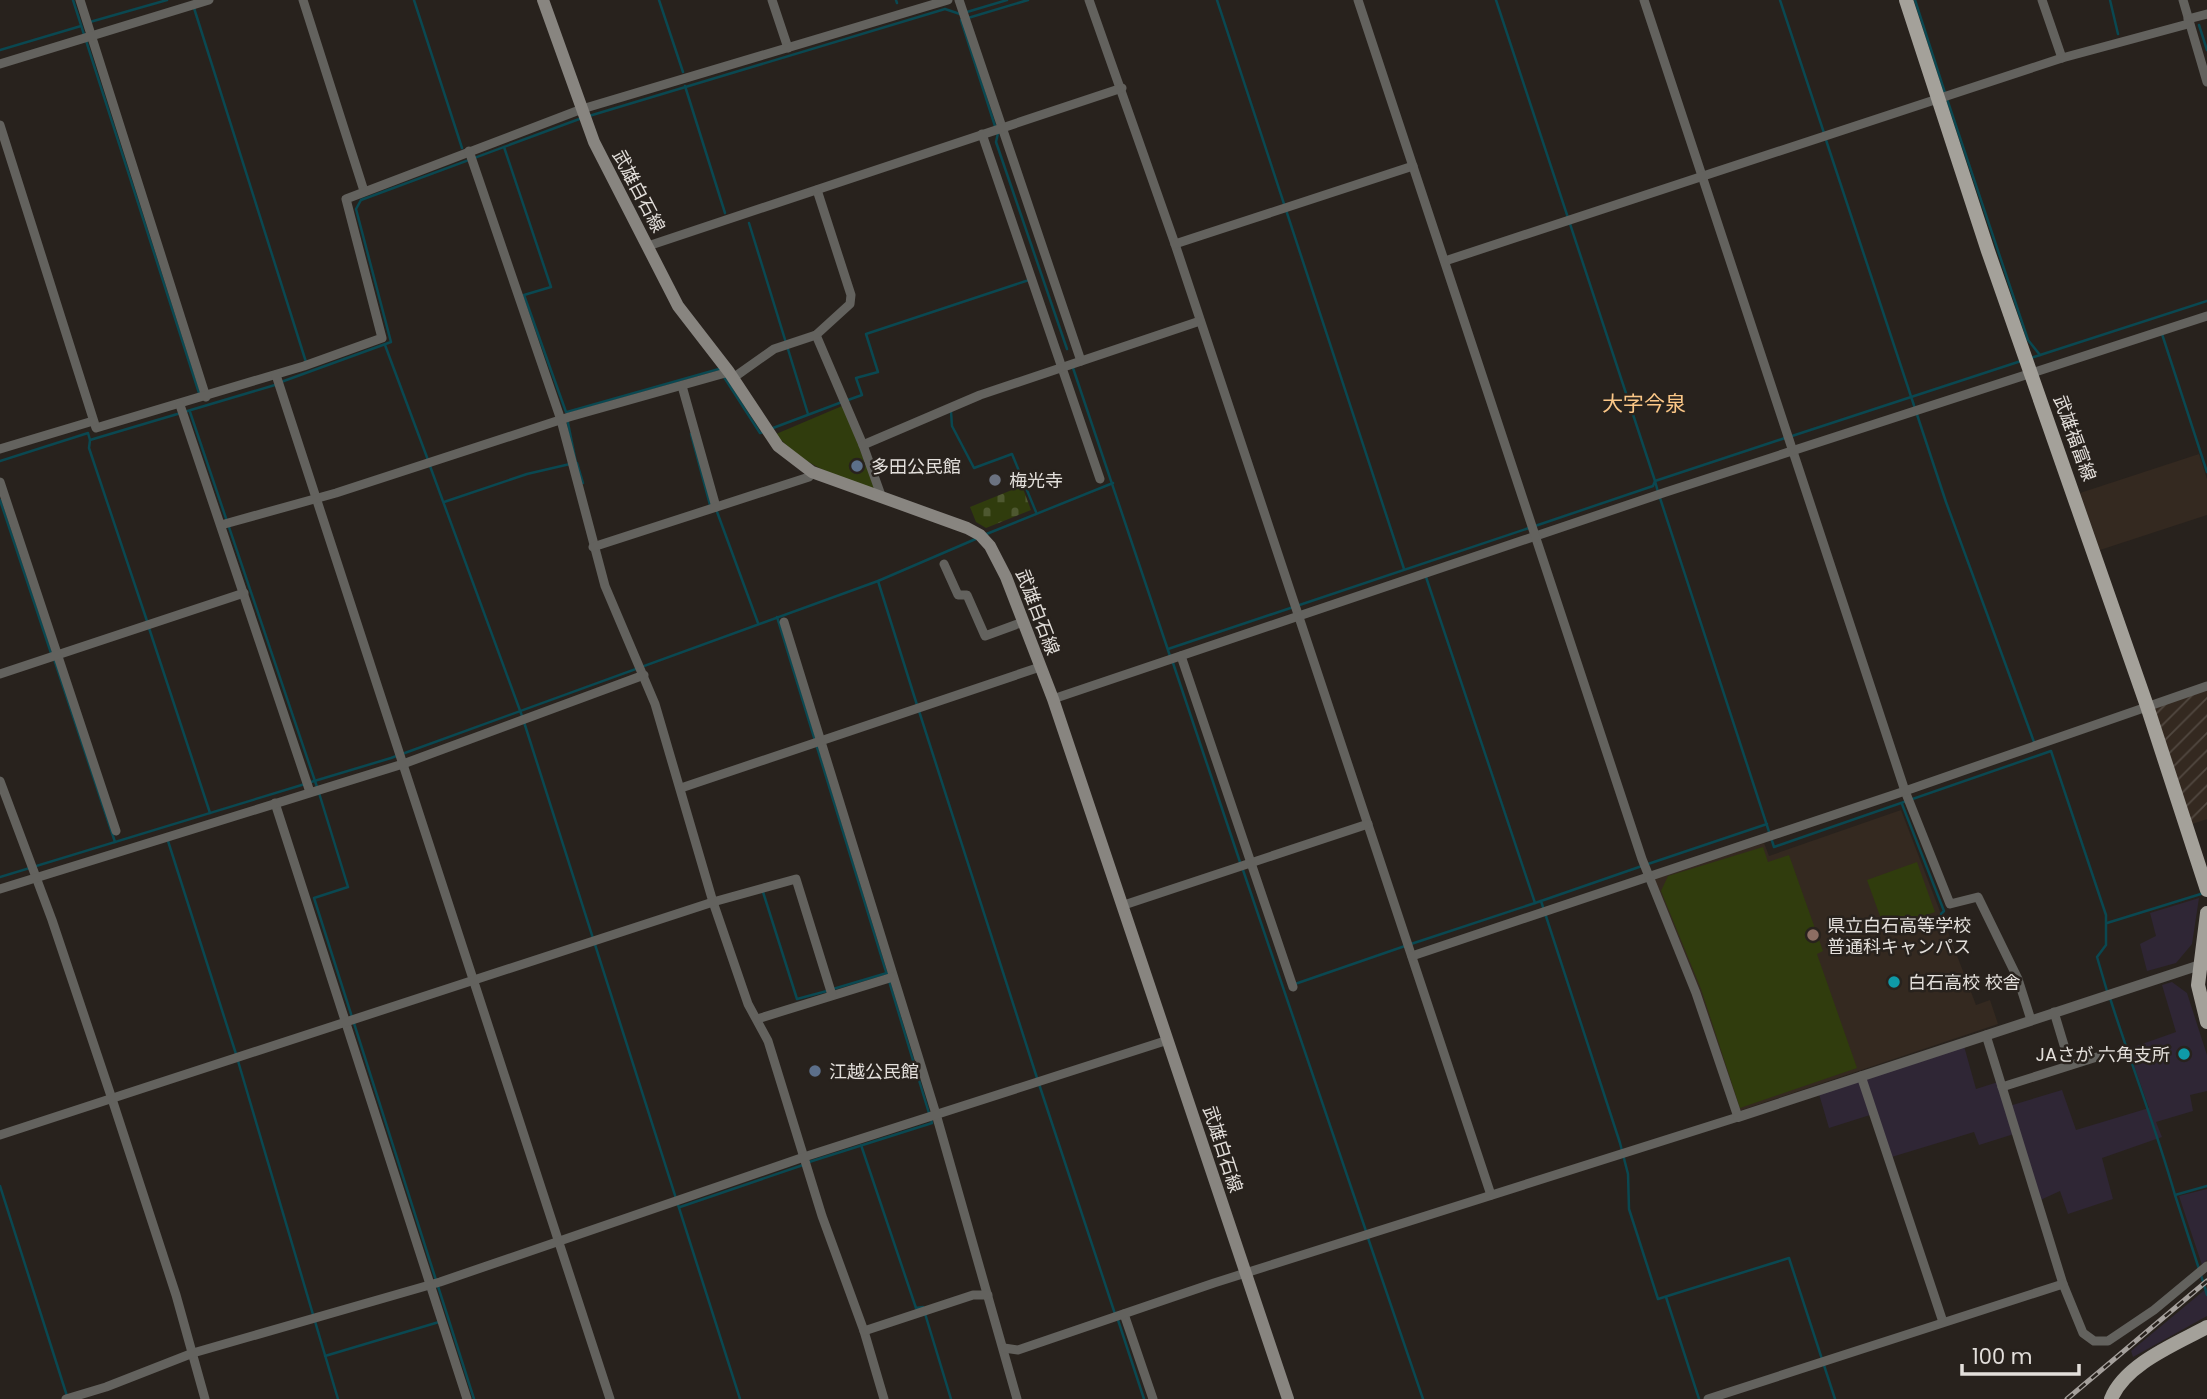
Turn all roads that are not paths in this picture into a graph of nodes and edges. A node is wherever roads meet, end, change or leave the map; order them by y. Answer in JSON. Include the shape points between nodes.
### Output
{"nodes":[{"id":1,"x":80,"y":0,"type":"edge"},
{"id":2,"x":209,"y":0,"type":"edge"},
{"id":3,"x":303,"y":0,"type":"edge"},
{"id":4,"x":543,"y":0,"type":"edge"},
{"id":5,"x":772,"y":0,"type":"edge"},
{"id":6,"x":948,"y":0,"type":"edge"},
{"id":7,"x":1089,"y":0,"type":"edge"},
{"id":8,"x":1359,"y":0,"type":"edge"},
{"id":9,"x":1644,"y":0,"type":"edge"},
{"id":10,"x":1906,"y":0,"type":"edge"},
{"id":11,"x":2042,"y":0,"type":"edge"},
{"id":12,"x":2183,"y":0,"type":"edge"},
{"id":13,"x":960,"y":3,"type":"edge"},
{"id":14,"x":2207,"y":13,"type":"edge"},
{"id":15,"x":2188,"y":22,"type":"junction"},
{"id":16,"x":87,"y":31,"type":"junction"},
{"id":17,"x":788,"y":48,"type":"junction"},
{"id":18,"x":2062,"y":58,"type":"junction"},
{"id":19,"x":0,"y":64,"type":"edge"},
{"id":20,"x":2207,"y":82,"type":"edge"},
{"id":21,"x":1122,"y":88,"type":"junction"},
{"id":22,"x":1943,"y":97,"type":"junction"},
{"id":23,"x":584,"y":114,"type":"junction"},
{"id":24,"x":0,"y":125,"type":"edge"},
{"id":25,"x":999,"y":129,"type":"junction"},
{"id":26,"x":982,"y":134,"type":"junction"},
{"id":27,"x":471,"y":156,"type":"junction"},
{"id":28,"x":1413,"y":166,"type":"junction"},
{"id":29,"x":1703,"y":176,"type":"junction"},
{"id":30,"x":817,"y":190,"type":"junction"},
{"id":31,"x":363,"y":191,"type":"junction"},
{"id":32,"x":1175,"y":244,"type":"junction"},
{"id":33,"x":648,"y":246,"type":"junction"},
{"id":34,"x":1445,"y":261,"type":"junction"},
{"id":35,"x":2207,"y":316,"type":"edge"},
{"id":36,"x":1200,"y":321,"type":"junction"},
{"id":37,"x":816,"y":335,"type":"junction"},
{"id":38,"x":1072,"y":364,"type":"junction"},
{"id":39,"x":2028,"y":364,"type":"junction"},
{"id":40,"x":727,"y":375,"type":"junction"},
{"id":41,"x":278,"y":381,"type":"junction"},
{"id":42,"x":682,"y":386,"type":"junction"},
{"id":43,"x":203,"y":398,"type":"junction"},
{"id":44,"x":182,"y":411,"type":"junction"},
{"id":45,"x":565,"y":418,"type":"junction"},
{"id":46,"x":93,"y":421,"type":"junction"},
{"id":47,"x":863,"y":444,"type":"junction"},
{"id":48,"x":0,"y":449,"type":"edge"},
{"id":49,"x":1793,"y":450,"type":"junction"},
{"id":50,"x":812,"y":472,"type":"junction"},
{"id":51,"x":1100,"y":479,"type":"dead end"},
{"id":52,"x":0,"y":482,"type":"edge"},
{"id":53,"x":317,"y":498,"type":"junction"},
{"id":54,"x":882,"y":498,"type":"junction"},
{"id":55,"x":714,"y":508,"type":"junction"},
{"id":56,"x":225,"y":524,"type":"junction"},
{"id":57,"x":1533,"y":529,"type":"junction"},
{"id":58,"x":593,"y":547,"type":"junction"},
{"id":59,"x":944,"y":564,"type":"dead end"},
{"id":60,"x":244,"y":593,"type":"junction"},
{"id":61,"x":1297,"y":609,"type":"junction"},
{"id":62,"x":784,"y":622,"type":"dead end"},
{"id":63,"x":1023,"y":622,"type":"junction"},
{"id":64,"x":54,"y":656,"type":"junction"},
{"id":65,"x":1181,"y":656,"type":"junction"},
{"id":66,"x":1040,"y":667,"type":"junction"},
{"id":67,"x":641,"y":669,"type":"junction"},
{"id":68,"x":0,"y":674,"type":"edge"},
{"id":69,"x":2207,"y":686,"type":"edge"},
{"id":70,"x":1053,"y":698,"type":"junction"},
{"id":71,"x":2147,"y":706,"type":"junction"},
{"id":72,"x":818,"y":742,"type":"junction"},
{"id":73,"x":401,"y":758,"type":"junction"},
{"id":74,"x":0,"y":781,"type":"edge"},
{"id":75,"x":311,"y":787,"type":"junction"},
{"id":76,"x":681,"y":788,"type":"junction"},
{"id":77,"x":1907,"y":797,"type":"junction"},
{"id":78,"x":275,"y":803,"type":"junction"},
{"id":79,"x":1368,"y":824,"type":"junction"},
{"id":80,"x":116,"y":831,"type":"dead end"},
{"id":81,"x":1251,"y":863,"type":"junction"},
{"id":82,"x":35,"y":871,"type":"junction"},
{"id":83,"x":1648,"y":873,"type":"junction"},
{"id":84,"x":0,"y":888,"type":"edge"},
{"id":85,"x":2207,"y":889,"type":"edge"},
{"id":86,"x":713,"y":902,"type":"junction"},
{"id":87,"x":1124,"y":905,"type":"junction"},
{"id":88,"x":2207,"y":914,"type":"edge"},
{"id":89,"x":1410,"y":948,"type":"junction"},
{"id":90,"x":2204,"y":964,"type":"edge"},
{"id":91,"x":890,"y":978,"type":"junction"},
{"id":92,"x":473,"y":981,"type":"junction"},
{"id":93,"x":1292,"y":984,"type":"dead end"},
{"id":94,"x":831,"y":992,"type":"junction"},
{"id":95,"x":2054,"y":1012,"type":"junction"},
{"id":96,"x":757,"y":1019,"type":"junction"},
{"id":97,"x":351,"y":1020,"type":"junction"},
{"id":98,"x":2031,"y":1020,"type":"junction"},
{"id":99,"x":2207,"y":1022,"type":"edge"},
{"id":100,"x":1986,"y":1035,"type":"junction"},
{"id":101,"x":1168,"y":1040,"type":"junction"},
{"id":102,"x":2100,"y":1056,"type":"dead end"},
{"id":103,"x":2070,"y":1065,"type":"junction"},
{"id":104,"x":1861,"y":1076,"type":"junction"},
{"id":105,"x":2002,"y":1087,"type":"junction"},
{"id":106,"x":112,"y":1098,"type":"junction"},
{"id":107,"x":932,"y":1116,"type":"junction"},
{"id":108,"x":1738,"y":1117,"type":"junction"},
{"id":109,"x":0,"y":1135,"type":"edge"},
{"id":110,"x":805,"y":1161,"type":"junction"},
{"id":111,"x":1492,"y":1195,"type":"junction"},
{"id":112,"x":558,"y":1242,"type":"junction"},
{"id":113,"x":2207,"y":1266,"type":"edge"},
{"id":114,"x":1245,"y":1273,"type":"junction"},
{"id":115,"x":434,"y":1284,"type":"junction"},
{"id":116,"x":2063,"y":1284,"type":"junction"},
{"id":117,"x":988,"y":1296,"type":"junction"},
{"id":118,"x":1119,"y":1315,"type":"junction"},
{"id":119,"x":1943,"y":1322,"type":"junction"},
{"id":120,"x":2207,"y":1327,"type":"edge"},
{"id":121,"x":864,"y":1332,"type":"junction"},
{"id":122,"x":1004,"y":1348,"type":"junction"},
{"id":123,"x":193,"y":1353,"type":"junction"},
{"id":124,"x":68,"y":1398,"type":"edge"},
{"id":125,"x":205,"y":1399,"type":"edge"},
{"id":126,"x":467,"y":1399,"type":"edge"},
{"id":127,"x":610,"y":1399,"type":"edge"},
{"id":128,"x":884,"y":1399,"type":"edge"},
{"id":129,"x":1017,"y":1399,"type":"edge"},
{"id":130,"x":1153,"y":1399,"type":"edge"},
{"id":131,"x":1287,"y":1399,"type":"edge"},
{"id":132,"x":1708,"y":1399,"type":"edge"},
{"id":133,"x":2111,"y":1399,"type":"edge"}],
"edges":[{"from":1,"to":16,"type":"street"},
{"from":2,"to":16,"type":"street"},
{"from":3,"to":31,"type":"street"},
{"from":4,"to":23,"type":"main road","name":"武雄白石線"},
{"from":5,"to":17,"type":"street"},
{"from":6,"to":17,"type":"street"},
{"from":7,"to":21,"type":"street"},
{"from":8,"to":28,"type":"street"},
{"from":9,"to":29,"type":"street"},
{"from":10,"to":22,"type":"main road","name":"武雄福富線"},
{"from":11,"to":18,"type":"street"},
{"from":12,"to":15,"type":"street"},
{"from":13,"to":25,"type":"street"},
{"from":14,"to":15,"type":"street"},
{"from":15,"to":18,"type":"street"},
{"from":15,"to":20,"type":"street"},
{"from":16,"to":19,"type":"street"},
{"from":16,"to":43,"type":"street"},
{"from":17,"to":23,"type":"street"},
{"from":18,"to":22,"type":"street"},
{"from":21,"to":25,"type":"street"},
{"from":21,"to":32,"type":"street"},
{"from":22,"to":29,"type":"street"},
{"from":22,"to":39,"type":"main road","name":"武雄福富線"},
{"from":23,"to":27,"type":"street"},
{"from":23,"to":33,"type":"main road","name":"武雄白石線","via":[[600,156]]},
{"from":24,"to":46,"type":"street"},
{"from":25,"to":26,"type":"street"},
{"from":25,"to":38,"type":"street"},
{"from":26,"to":30,"type":"street"},
{"from":26,"to":38,"type":"street","via":[[1031,279]]},
{"from":27,"to":31,"type":"street"},
{"from":27,"to":45,"type":"street"},
{"from":28,"to":32,"type":"street"},
{"from":28,"to":34,"type":"street"},
{"from":29,"to":34,"type":"street"},
{"from":29,"to":49,"type":"street"},
{"from":30,"to":33,"type":"street"},
{"from":30,"to":37,"type":"street","via":[[851,295],[850,304]]},
{"from":31,"to":41,"type":"street","via":[[346,200],[382,338]]},
{"from":32,"to":36,"type":"street"},
{"from":33,"to":40,"type":"main road","name":"武雄白石線","via":[[678,306]]},
{"from":34,"to":57,"type":"street"},
{"from":35,"to":39,"type":"street"},
{"from":36,"to":38,"type":"street"},
{"from":36,"to":61,"type":"street"},
{"from":37,"to":40,"type":"street"},
{"from":37,"to":47,"type":"street"},
{"from":38,"to":47,"type":"street","via":[[957,403]]},
{"from":38,"to":51,"type":"street"},
{"from":39,"to":49,"type":"street","via":[[1915,411]]},
{"from":39,"to":71,"type":"main road","name":"武雄福富線"},
{"from":40,"to":42,"type":"street"},
{"from":40,"to":50,"type":"main road","name":"武雄白石線","via":[[793,460]]},
{"from":41,"to":43,"type":"street"},
{"from":41,"to":53,"type":"street"},
{"from":42,"to":45,"type":"street"},
{"from":42,"to":55,"type":"street"},
{"from":43,"to":44,"type":"street"},
{"from":44,"to":46,"type":"street","via":[[96,428]]},
{"from":44,"to":56,"type":"street"},
{"from":45,"to":53,"type":"street"},
{"from":45,"to":58,"type":"street"},
{"from":46,"to":48,"type":"street"},
{"from":47,"to":54,"type":"street"},
{"from":49,"to":57,"type":"street"},
{"from":49,"to":77,"type":"street"},
{"from":50,"to":54,"type":"main road","name":"武雄白石線"},
{"from":50,"to":55,"type":"street","via":[[809,477]]},
{"from":52,"to":64,"type":"street"},
{"from":53,"to":56,"type":"street"},
{"from":53,"to":73,"type":"street"},
{"from":54,"to":63,"type":"main road","name":"武雄白石線","via":[[982,536],[1006,577]]},
{"from":55,"to":58,"type":"street"},
{"from":56,"to":60,"type":"street"},
{"from":57,"to":61,"type":"street","via":[[1419,575]]},
{"from":57,"to":83,"type":"street"},
{"from":58,"to":67,"type":"street"},
{"from":59,"to":63,"type":"street","via":[[958,595],[967,595],[985,636]]},
{"from":60,"to":64,"type":"street"},
{"from":60,"to":75,"type":"street"},
{"from":61,"to":65,"type":"street"},
{"from":61,"to":79,"type":"street"},
{"from":62,"to":72,"type":"street"},
{"from":63,"to":66,"type":"main road","name":"武雄白石線"},
{"from":64,"to":68,"type":"street"},
{"from":64,"to":80,"type":"street"},
{"from":65,"to":70,"type":"street"},
{"from":65,"to":81,"type":"street"},
{"from":66,"to":70,"type":"main road","name":"武雄白石線"},
{"from":66,"to":72,"type":"street"},
{"from":67,"to":73,"type":"street","via":[[523,719]]},
{"from":67,"to":76,"type":"street"},
{"from":69,"to":71,"type":"street"},
{"from":70,"to":87,"type":"main road","name":"武雄白石線"},
{"from":71,"to":77,"type":"street"},
{"from":71,"to":85,"type":"main road","name":"武雄福富線"},
{"from":72,"to":76,"type":"street"},
{"from":72,"to":91,"type":"street"},
{"from":73,"to":75,"type":"street"},
{"from":73,"to":92,"type":"street"},
{"from":74,"to":82,"type":"street"},
{"from":75,"to":78,"type":"street"},
{"from":76,"to":86,"type":"street"},
{"from":77,"to":83,"type":"street"},
{"from":77,"to":98,"type":"street","via":[[1950,904],[1978,897],[2018,979]]},
{"from":78,"to":82,"type":"street"},
{"from":78,"to":97,"type":"street"},
{"from":79,"to":81,"type":"street"},
{"from":79,"to":89,"type":"street"},
{"from":81,"to":87,"type":"street"},
{"from":81,"to":93,"type":"street"},
{"from":82,"to":84,"type":"street"},
{"from":82,"to":106,"type":"street"},
{"from":83,"to":89,"type":"street","via":[[1544,911]]},
{"from":83,"to":108,"type":"street","via":[[1696,993]]},
{"from":86,"to":92,"type":"street"},
{"from":86,"to":94,"type":"street","via":[[796,879]]},
{"from":86,"to":96,"type":"street"},
{"from":87,"to":101,"type":"main road","name":"武雄白石線"},
{"from":88,"to":90,"type":"main road"},
{"from":89,"to":111,"type":"street"},
{"from":90,"to":95,"type":"street"},
{"from":90,"to":99,"type":"main road","via":[[2198,985]]},
{"from":91,"to":94,"type":"street"},
{"from":91,"to":107,"type":"street"},
{"from":92,"to":97,"type":"street"},
{"from":92,"to":112,"type":"street"},
{"from":94,"to":96,"type":"street"},
{"from":95,"to":98,"type":"street"},
{"from":95,"to":103,"type":"street"},
{"from":96,"to":110,"type":"street"},
{"from":97,"to":106,"type":"street"},
{"from":97,"to":115,"type":"street"},
{"from":98,"to":100,"type":"street"},
{"from":100,"to":104,"type":"street"},
{"from":100,"to":105,"type":"street"},
{"from":101,"to":107,"type":"street"},
{"from":101,"to":114,"type":"main road","name":"武雄白石線"},
{"from":102,"to":103,"type":"street"},
{"from":103,"to":105,"type":"street"},
{"from":104,"to":108,"type":"street"},
{"from":104,"to":119,"type":"street"},
{"from":105,"to":116,"type":"street"},
{"from":106,"to":109,"type":"street"},
{"from":106,"to":123,"type":"street"},
{"from":107,"to":110,"type":"street"},
{"from":107,"to":117,"type":"street"},
{"from":108,"to":111,"type":"street"},
{"from":110,"to":112,"type":"street"},
{"from":110,"to":121,"type":"street"},
{"from":111,"to":114,"type":"street"},
{"from":112,"to":115,"type":"street"},
{"from":112,"to":127,"type":"street"},
{"from":113,"to":116,"type":"street","via":[[2154,1310],[2104,1343],[2083,1333]]},
{"from":114,"to":118,"type":"street"},
{"from":114,"to":131,"type":"main road","name":"武雄白石線"},
{"from":115,"to":123,"type":"street"},
{"from":115,"to":126,"type":"street"},
{"from":116,"to":119,"type":"street"},
{"from":117,"to":121,"type":"street","via":[[973,1295]]},
{"from":117,"to":122,"type":"street"},
{"from":118,"to":122,"type":"street","via":[[1018,1350]]},
{"from":118,"to":130,"type":"street"},
{"from":119,"to":132,"type":"street"},
{"from":120,"to":133,"type":"main road","via":[[2141,1365],[2118,1385]]},
{"from":121,"to":128,"type":"street"},
{"from":122,"to":129,"type":"street"},
{"from":123,"to":124,"type":"street"},
{"from":123,"to":125,"type":"street"}]}
